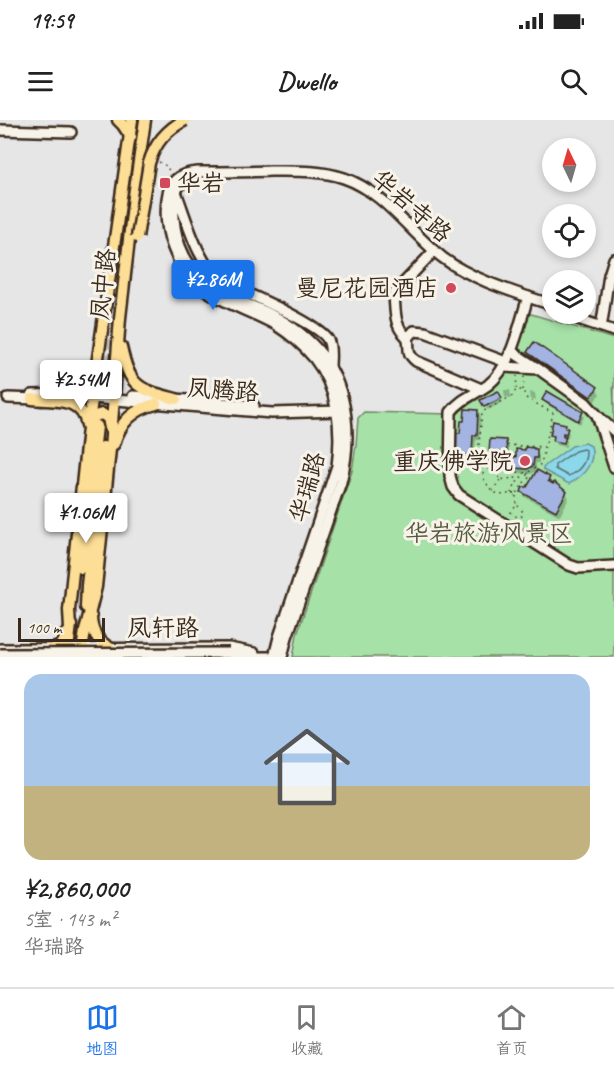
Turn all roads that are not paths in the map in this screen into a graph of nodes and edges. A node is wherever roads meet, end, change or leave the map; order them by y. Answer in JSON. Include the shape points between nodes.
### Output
{"nodes":[{"id":1,"x":118,"y":120,"type":"edge"},
{"id":2,"x":132,"y":120,"type":"edge"},
{"id":3,"x":146,"y":120,"type":"edge"},
{"id":4,"x":185,"y":120,"type":"edge"},
{"id":5,"x":0,"y":130,"type":"edge"},
{"id":6,"x":71,"y":132,"type":"dead end"},
{"id":7,"x":129,"y":134,"type":"junction"},
{"id":8,"x":173,"y":188,"type":"junction"},
{"id":9,"x":134,"y":196,"type":"junction"},
{"id":10,"x":433,"y":253,"type":"junction"},
{"id":11,"x":614,"y":259,"type":"edge"},
{"id":12,"x":528,"y":299,"type":"junction"},
{"id":13,"x":542,"y":302,"type":"edge"},
{"id":14,"x":542,"y":305,"type":"edge"},
{"id":15,"x":120,"y":318,"type":"junction"},
{"id":16,"x":596,"y":320,"type":"edge"},
{"id":17,"x":602,"y":322,"type":"junction"},
{"id":18,"x":593,"y":324,"type":"edge"},
{"id":19,"x":614,"y":326,"type":"edge"},
{"id":20,"x":614,"y":331,"type":"edge"},
{"id":21,"x":118,"y":337,"type":"junction"},
{"id":22,"x":408,"y":338,"type":"junction"},
{"id":23,"x":511,"y":351,"type":"junction"},
{"id":24,"x":505,"y":364,"type":"junction"},
{"id":25,"x":330,"y":367,"type":"junction"},
{"id":26,"x":540,"y":370,"type":"junction"},
{"id":27,"x":115,"y":380,"type":"junction"},
{"id":28,"x":482,"y":389,"type":"junction"},
{"id":29,"x":4,"y":398,"type":"edge"},
{"id":30,"x":114,"y":398,"type":"junction"},
{"id":31,"x":32,"y":399,"type":"junction"},
{"id":32,"x":176,"y":399,"type":"junction"},
{"id":33,"x":93,"y":400,"type":"junction"},
{"id":34,"x":156,"y":404,"type":"junction"},
{"id":35,"x":340,"y":408,"type":"junction"},
{"id":36,"x":597,"y":416,"type":"junction"},
{"id":37,"x":97,"y":427,"type":"junction"},
{"id":38,"x":614,"y":431,"type":"edge"},
{"id":39,"x":110,"y":449,"type":"junction"},
{"id":40,"x":109,"y":461,"type":"junction"},
{"id":41,"x":614,"y":467,"type":"edge"},
{"id":42,"x":614,"y":566,"type":"edge"},
{"id":43,"x":91,"y":608,"type":"junction"},
{"id":44,"x":69,"y":610,"type":"junction"},
{"id":45,"x":70,"y":629,"type":"junction"},
{"id":46,"x":85,"y":631,"type":"junction"},
{"id":47,"x":110,"y":648,"type":"junction"},
{"id":48,"x":0,"y":649,"type":"edge"},
{"id":49,"x":52,"y":649,"type":"junction"},
{"id":50,"x":67,"y":653,"type":"edge"},
{"id":51,"x":82,"y":653,"type":"edge"},
{"id":52,"x":0,"y":654,"type":"edge"},
{"id":53,"x":229,"y":655,"type":"edge"},
{"id":54,"x":254,"y":656,"type":"edge"},
{"id":55,"x":276,"y":656,"type":"edge"},
{"id":56,"x":216,"y":657,"type":"edge"}],
"edges":[{"from":1,"to":7,"type":"main road"},
{"from":2,"to":7,"type":"main road","name":"凤中路"},
{"from":3,"to":9,"type":"main road","name":"凤中路"},
{"from":4,"to":15,"type":"main road","bridge":true,"via":[[158,141],[149,163]]},
{"from":5,"to":6,"type":"street"},
{"from":7,"to":9,"type":"main road","via":[[136,154]]},
{"from":7,"to":33,"type":"main road","name":"凤中路"},
{"from":8,"to":10,"type":"street","name":"华岩寺路","via":[[181,176],[198,172],[302,171],[334,175],[372,192]]},
{"from":8,"to":25,"type":"street","via":[[200,255],[212,274],[322,332],[329,342]]},
{"from":8,"to":25,"type":"street","name":"华瑞路","via":[[178,241],[197,275],[217,291],[290,326],[315,347]]},
{"from":8,"to":35,"type":"street","name":"华瑞路","via":[[166,203],[168,229],[182,268],[213,296],[275,325],[297,341],[323,372]]},
{"from":9,"to":15,"type":"main road","name":"凤中路"},
{"from":10,"to":12,"type":"street","name":"华岩寺路","via":[[465,272]]},
{"from":10,"to":22,"type":"street","via":[[394,293],[399,329]]},
{"from":11,"to":17,"type":"street"},
{"from":12,"to":13,"type":"street","name":"华岩寺路"},
{"from":12,"to":14,"type":"street","name":"华岩寺路"},
{"from":12,"to":23,"type":"street"},
{"from":15,"to":21,"type":"main road","name":"凤中路"},
{"from":16,"to":17,"type":"street"},
{"from":17,"to":19,"type":"street"},
{"from":18,"to":20,"type":"street"},
{"from":21,"to":27,"type":"main road","name":"凤中路"},
{"from":21,"to":32,"type":"main road","via":[[128,371],[140,388]]},
{"from":22,"to":24,"type":"street","via":[[414,331],[425,332]]},
{"from":22,"to":28,"type":"street","via":[[409,353],[416,361]]},
{"from":23,"to":24,"type":"street"},
{"from":23,"to":26,"type":"street"},
{"from":24,"to":26,"type":"street"},
{"from":24,"to":28,"type":"street"},
{"from":25,"to":35,"type":"street","name":"华瑞路"},
{"from":26,"to":36,"type":"street","via":[[586,403]]},
{"from":27,"to":30,"type":"main road","name":"凤中路"},
{"from":27,"to":33,"type":"street"},
{"from":28,"to":42,"type":"street","via":[[451,412],[453,487],[459,495],[569,565]]},
{"from":29,"to":31,"type":"street","name":"凤腾路"},
{"from":29,"to":33,"type":"street","via":[[32,394]]},
{"from":30,"to":32,"type":"street","name":"凤腾路"},
{"from":30,"to":33,"type":"street","name":"凤腾路"},
{"from":30,"to":34,"type":"street","name":"凤腾路"},
{"from":30,"to":39,"type":"main road","name":"凤中路"},
{"from":31,"to":33,"type":"street","name":"凤腾路"},
{"from":31,"to":37,"type":"main road","via":[[73,404]]},
{"from":32,"to":35,"type":"street","name":"凤腾路"},
{"from":33,"to":37,"type":"main road","name":"凤中路"},
{"from":34,"to":35,"type":"street","name":"凤腾路","via":[[272,413]]},
{"from":34,"to":40,"type":"main road","via":[[134,412],[125,422]]},
{"from":35,"to":55,"type":"street","name":"华瑞路","via":[[334,478],[279,637]]},
{"from":36,"to":38,"type":"street"},
{"from":36,"to":41,"type":"street"},
{"from":37,"to":39,"type":"main road","via":[[95,416],[105,415],[110,422]]},
{"from":37,"to":44,"type":"main road","name":"凤中路"},
{"from":37,"to":45,"type":"main road","via":[[79,585]]},
{"from":37,"to":46,"type":"main road"},
{"from":39,"to":40,"type":"main road","name":"凤中路"},
{"from":40,"to":43,"type":"main road","name":"凤中路"},
{"from":43,"to":46,"type":"main road","name":"凤中路"},
{"from":43,"to":47,"type":"main road","via":[[93,632]]},
{"from":44,"to":45,"type":"main road","name":"凤中路"},
{"from":44,"to":49,"type":"main road","via":[[65,639],[59,648]]},
{"from":45,"to":50,"type":"main road"},
{"from":46,"to":51,"type":"main road"},
{"from":47,"to":51,"type":"street","name":"凤轩路"},
{"from":47,"to":54,"type":"street","name":"凤轩路","via":[[229,648]]},
{"from":48,"to":49,"type":"street","name":"凤轩路"},
{"from":49,"to":50,"type":"street","name":"凤轩路"},
{"from":50,"to":51,"type":"street","name":"凤轩路"},
{"from":52,"to":53,"type":"street","name":"凤轩路","bridge":true},
{"from":53,"to":54,"type":"street","name":"凤轩路"},
{"from":53,"to":56,"type":"street","name":"凤轩路","bridge":true},
{"from":54,"to":55,"type":"street","name":"凤轩路"}]}
